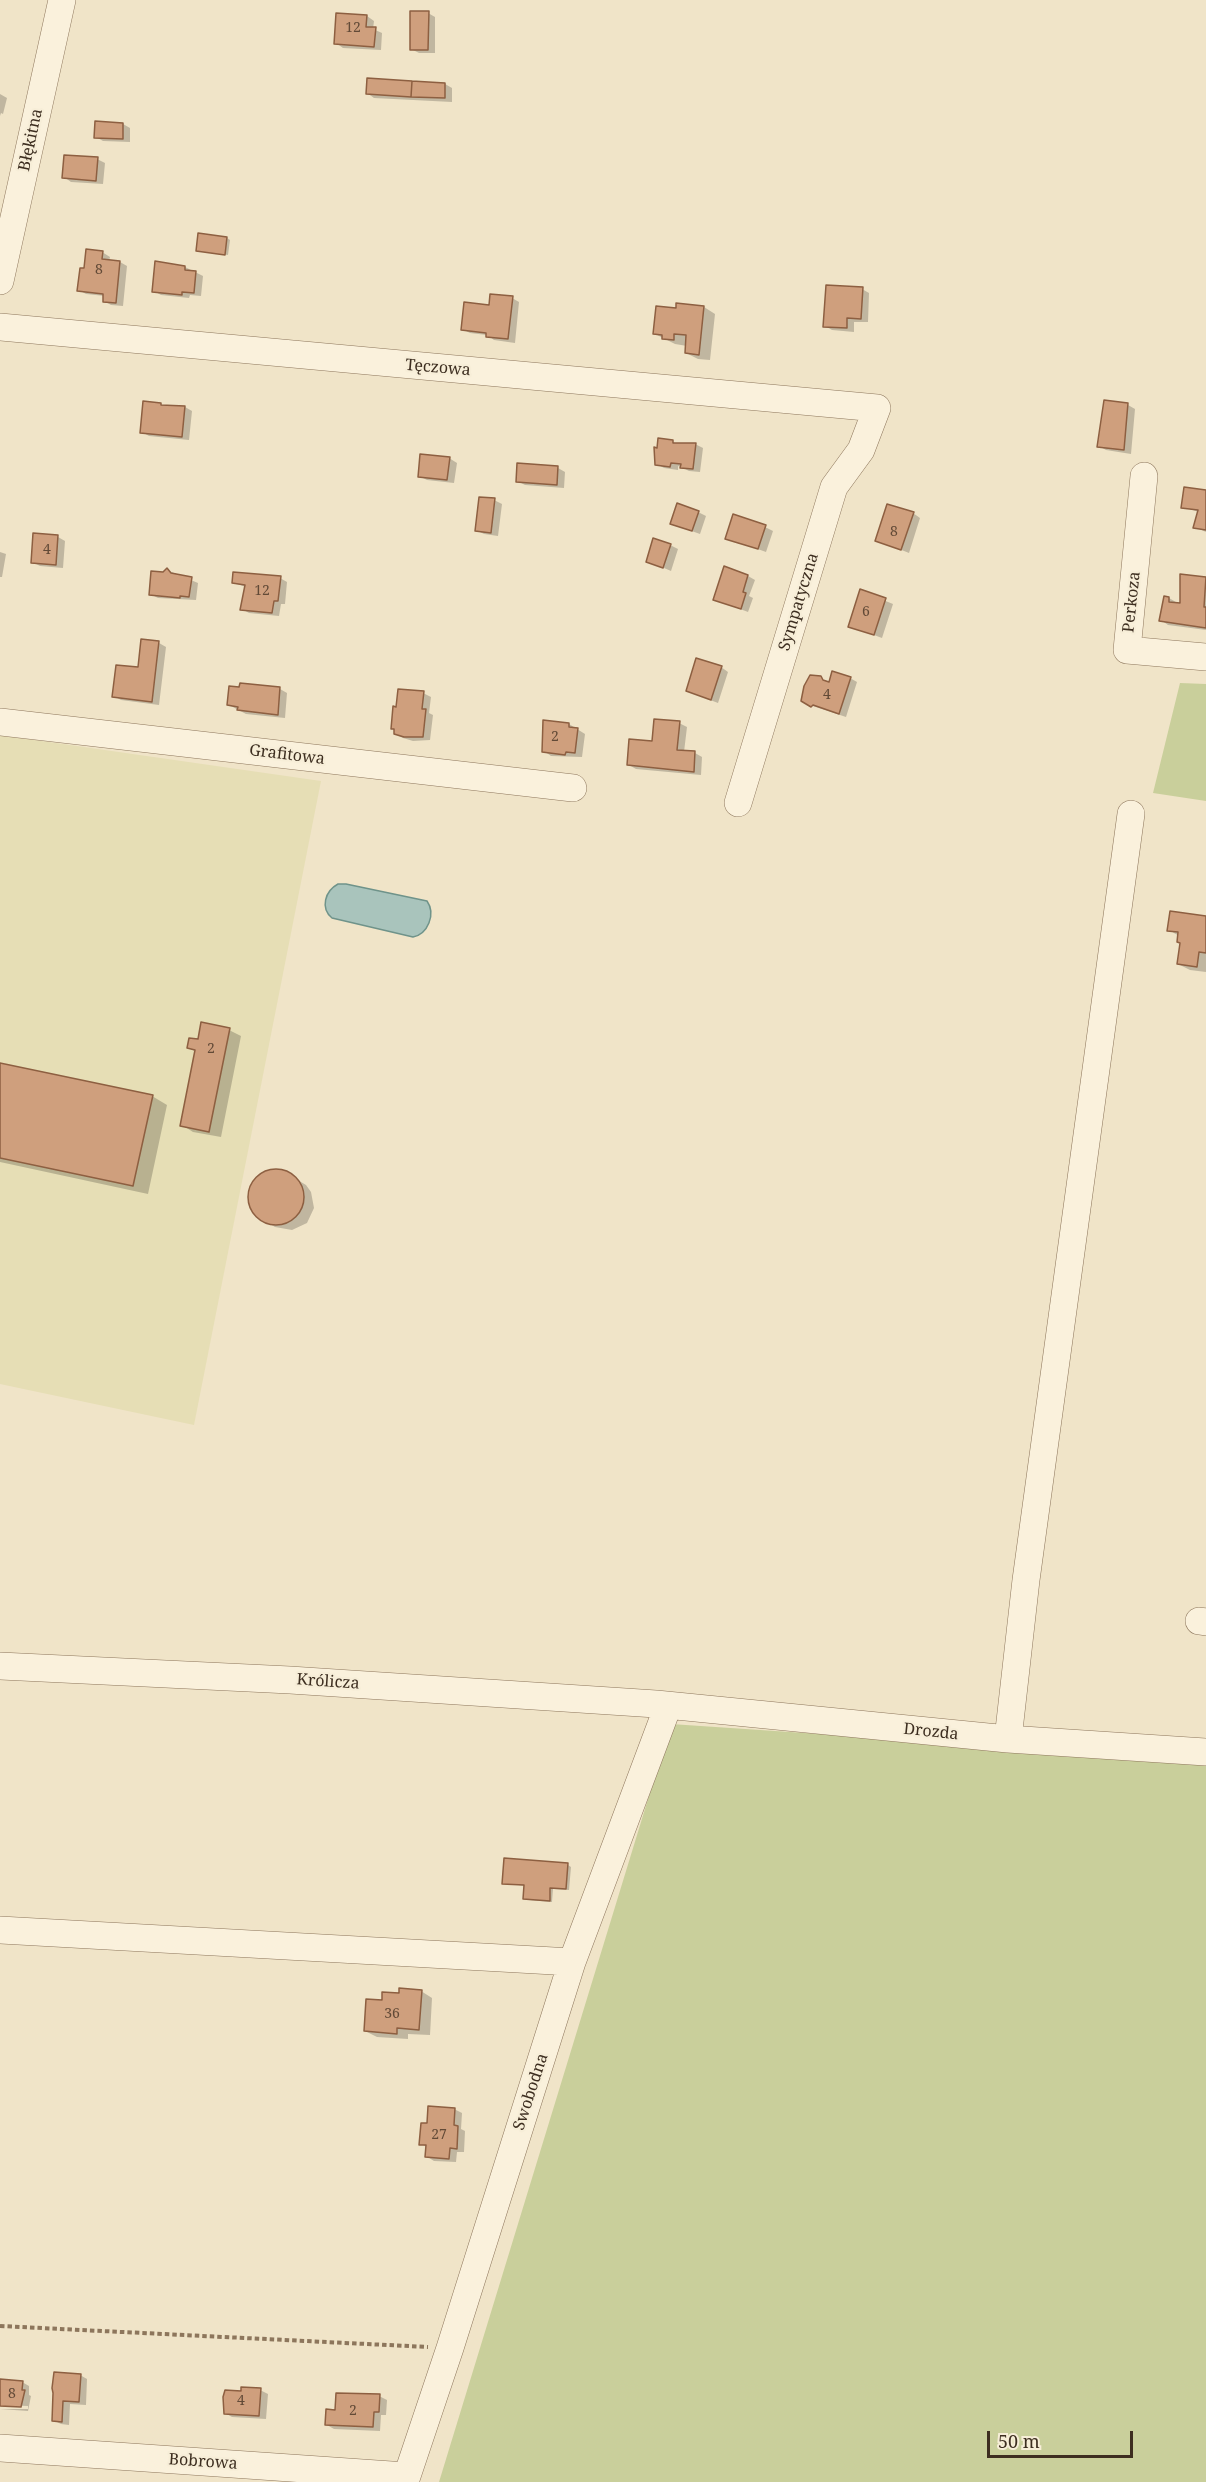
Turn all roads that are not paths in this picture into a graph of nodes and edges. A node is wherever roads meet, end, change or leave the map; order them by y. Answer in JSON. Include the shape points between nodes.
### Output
{"nodes":[{"id":1,"x":62,"y":0,"type":"edge"},
{"id":2,"x":0,"y":281,"type":"edge"},
{"id":3,"x":0,"y":327,"type":"edge"},
{"id":4,"x":877,"y":408,"type":"joint"},
{"id":5,"x":1144,"y":476,"type":"dead end"},
{"id":6,"x":1206,"y":657,"type":"edge"},
{"id":7,"x":0,"y":722,"type":"edge"},
{"id":8,"x":573,"y":788,"type":"dead end"},
{"id":9,"x":738,"y":803,"type":"dead end"},
{"id":10,"x":1131,"y":814,"type":"dead end"},
{"id":11,"x":0,"y":1665,"type":"edge"},
{"id":12,"x":662,"y":1705,"type":"junction"},
{"id":13,"x":1008,"y":1739,"type":"junction"},
{"id":14,"x":1206,"y":1752,"type":"edge"},
{"id":15,"x":0,"y":1930,"type":"edge"},
{"id":16,"x":572,"y":1962,"type":"junction"},
{"id":17,"x":0,"y":2448,"type":"edge"},
{"id":18,"x":406,"y":2479,"type":"edge"}],
"edges":[{"from":1,"to":2,"type":"street","name":"Błękitna"},
{"from":3,"to":4,"type":"street","name":"Tęczowa"},
{"from":4,"to":9,"type":"street","name":"Sympatyczna","via":[[861,450],[834,487]]},
{"from":5,"to":6,"type":"street","name":"Perkoza","via":[[1127,650]]},
{"from":7,"to":8,"type":"street","name":"Grafitowa"},
{"from":10,"to":13,"type":"street","via":[[1026,1580]]},
{"from":11,"to":12,"type":"street","name":"Królicza"},
{"from":12,"to":13,"type":"street","name":"Drozda"},
{"from":12,"to":16,"type":"street","name":"Swobodna"},
{"from":13,"to":14,"type":"street","name":"Drozda"},
{"from":15,"to":16,"type":"street"},
{"from":16,"to":18,"type":"street","name":"Swobodna"},
{"from":17,"to":18,"type":"street","name":"Bobrowa"}]}
